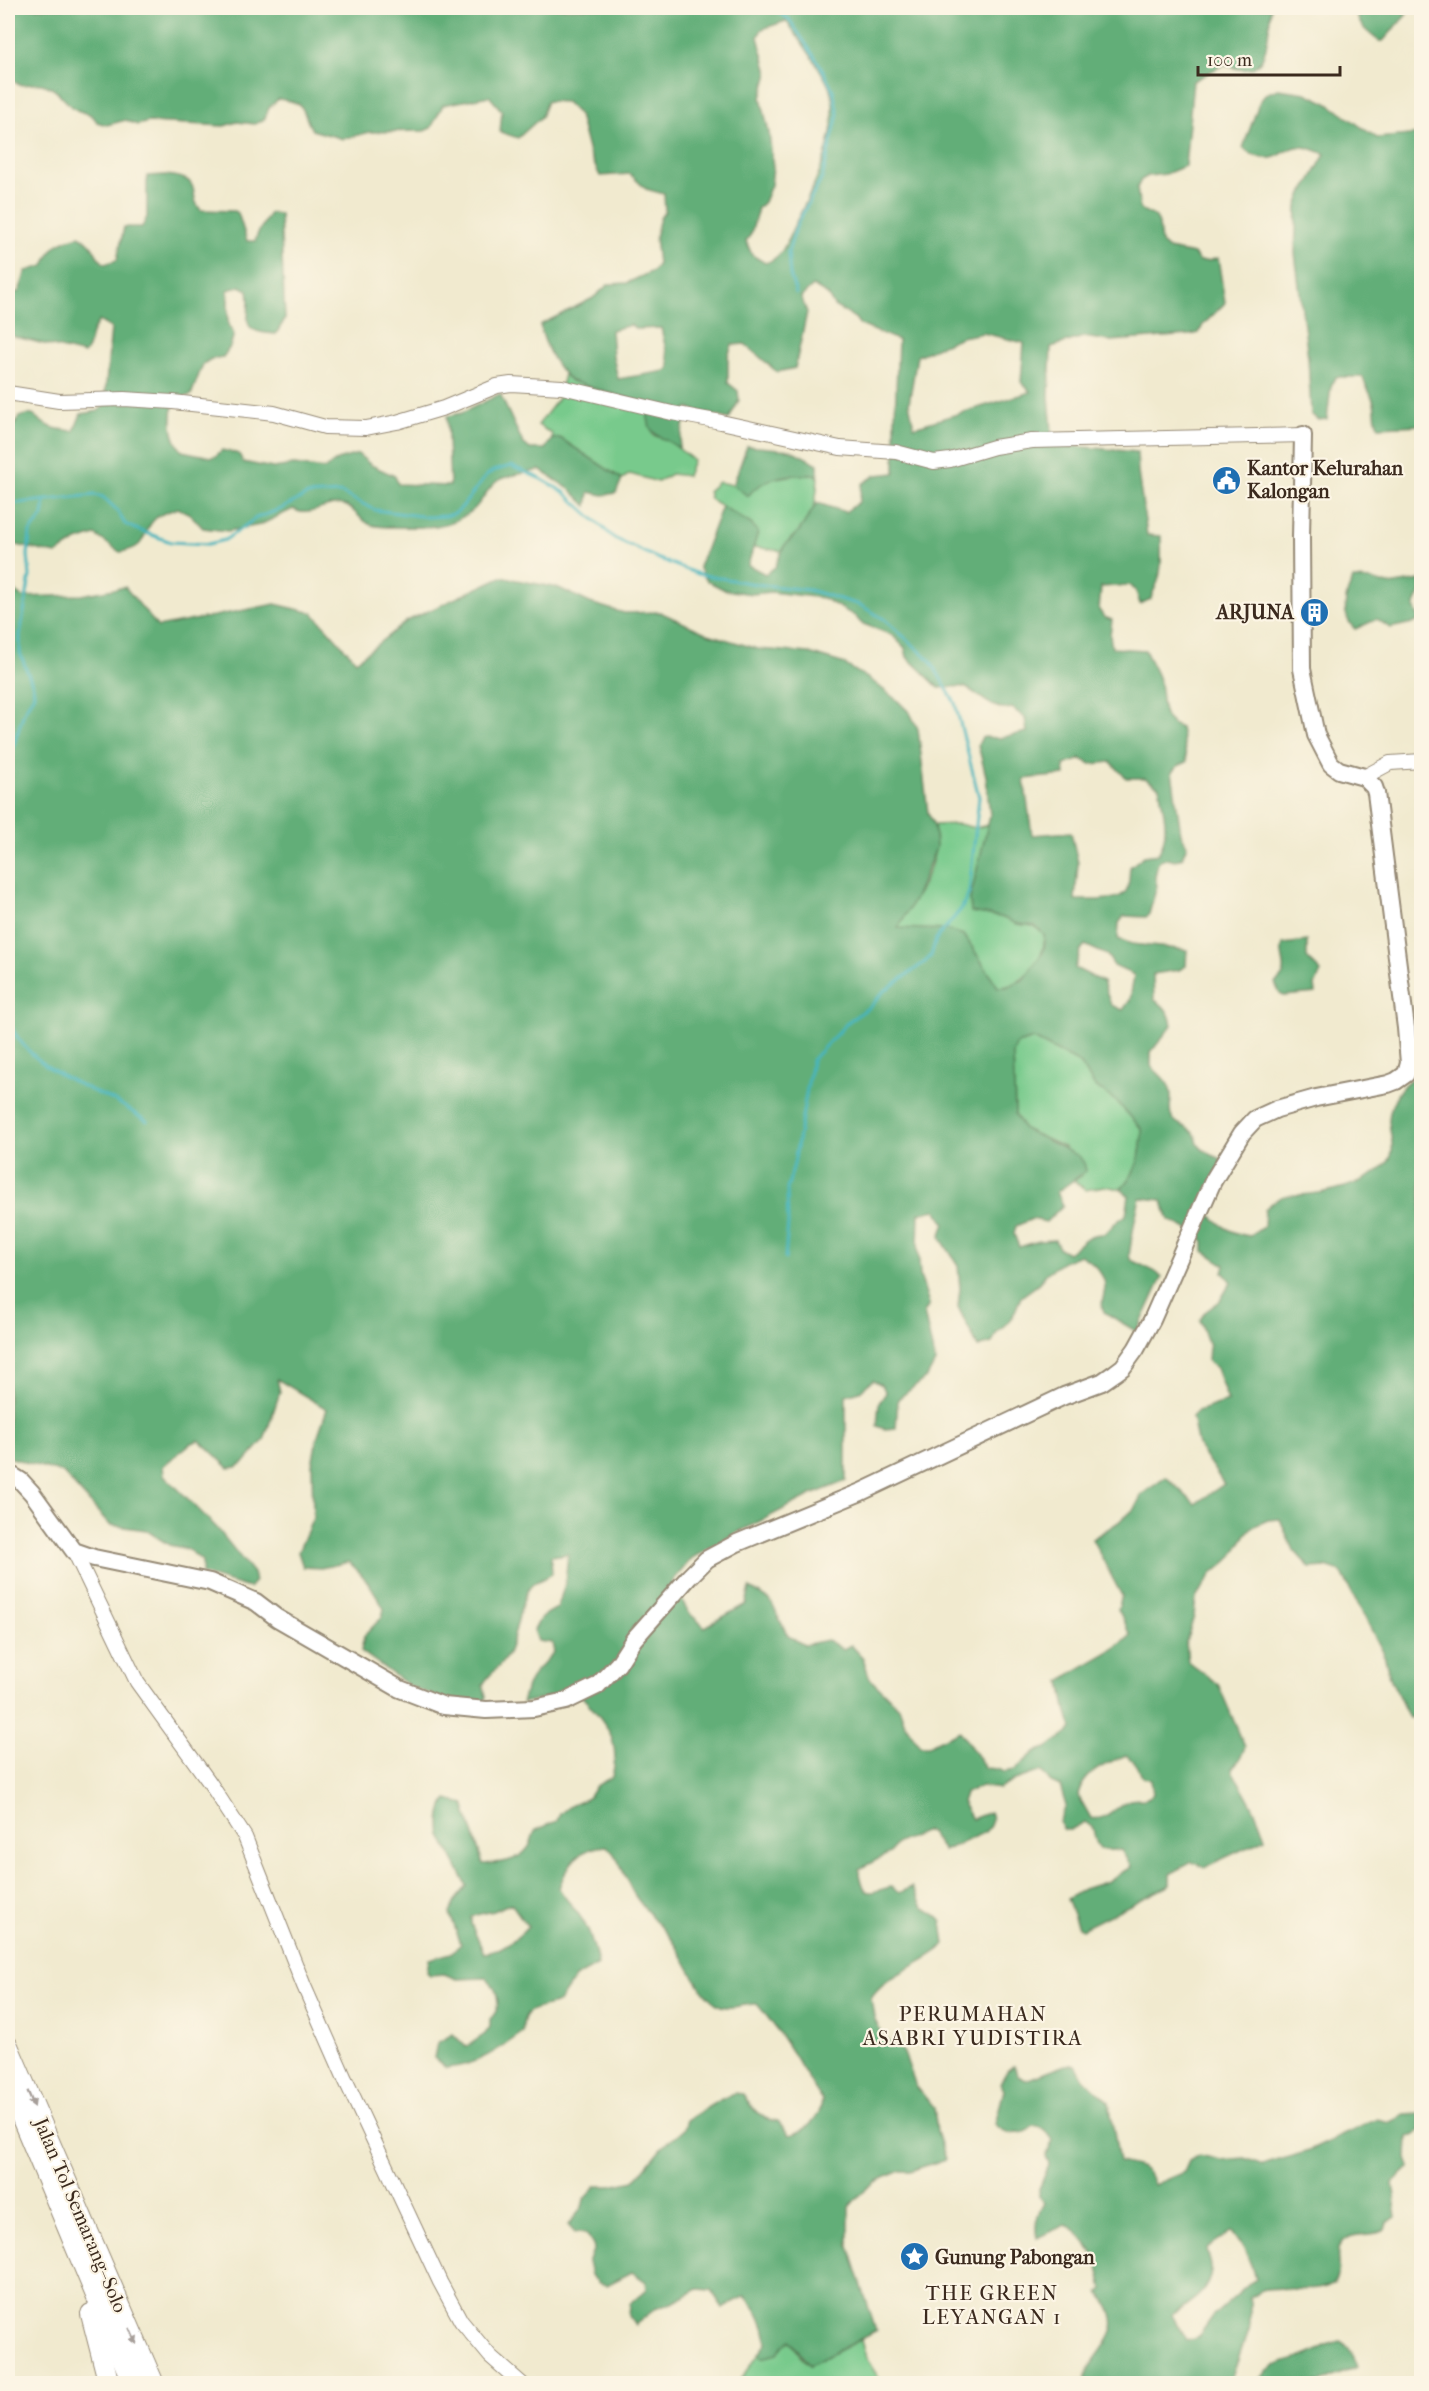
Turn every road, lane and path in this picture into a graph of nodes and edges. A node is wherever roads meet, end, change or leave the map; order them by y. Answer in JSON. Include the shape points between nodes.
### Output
{"nodes":[{"id":1,"x":8,"y":393,"type":"edge"},
{"id":2,"x":1303,"y":435,"type":"joint"},
{"id":3,"x":1422,"y":761,"type":"edge"},
{"id":4,"x":1364,"y":777,"type":"junction"},
{"id":5,"x":8,"y":1473,"type":"edge"},
{"id":6,"x":88,"y":1563,"type":"junction"},
{"id":7,"x":8,"y":2046,"type":"edge"},
{"id":8,"x":8,"y":2085,"type":"edge"},
{"id":9,"x":54,"y":2195,"type":"junction"},
{"id":10,"x":109,"y":2384,"type":"edge"},
{"id":11,"x":133,"y":2384,"type":"edge"},
{"id":12,"x":154,"y":2384,"type":"edge"},
{"id":13,"x":522,"y":2384,"type":"edge"}],
"edges":[{"from":1,"to":2,"type":"street","via":[[59,401],[173,402],[274,413],[325,427],[366,428],[444,408],[497,386],[562,387],[840,448],[896,452],[934,462],[1032,441]]},
{"from":2,"to":4,"type":"main road","via":[[1302,669],[1322,751],[1339,770]]},
{"from":3,"to":4,"type":"street","via":[[1390,763]]},
{"from":4,"to":6,"type":"main road","via":[[1376,793],[1406,1028],[1406,1074],[1388,1084],[1316,1098],[1255,1119],[1213,1181],[1136,1349],[1123,1367],[1101,1382],[707,1559],[597,1686],[566,1701],[534,1708],[486,1710],[444,1706],[400,1689],[256,1602],[210,1582]]},
{"from":5,"to":6,"type":"main road","via":[[32,1493],[74,1551]]},
{"from":6,"to":13,"type":"street","via":[[137,1682],[245,1837],[300,1976],[440,2282],[461,2321],[490,2356]]},
{"from":7,"to":12,"type":"highway","name":"Jalan Tol Semarang–Solo","one_way":true},
{"from":8,"to":9,"type":"highway","name":"Jalan Tol Semarang–Solo"},
{"from":9,"to":10,"type":"highway"},
{"from":9,"to":11,"type":"highway","name":"Jalan Tol Semarang–Solo"}]}
